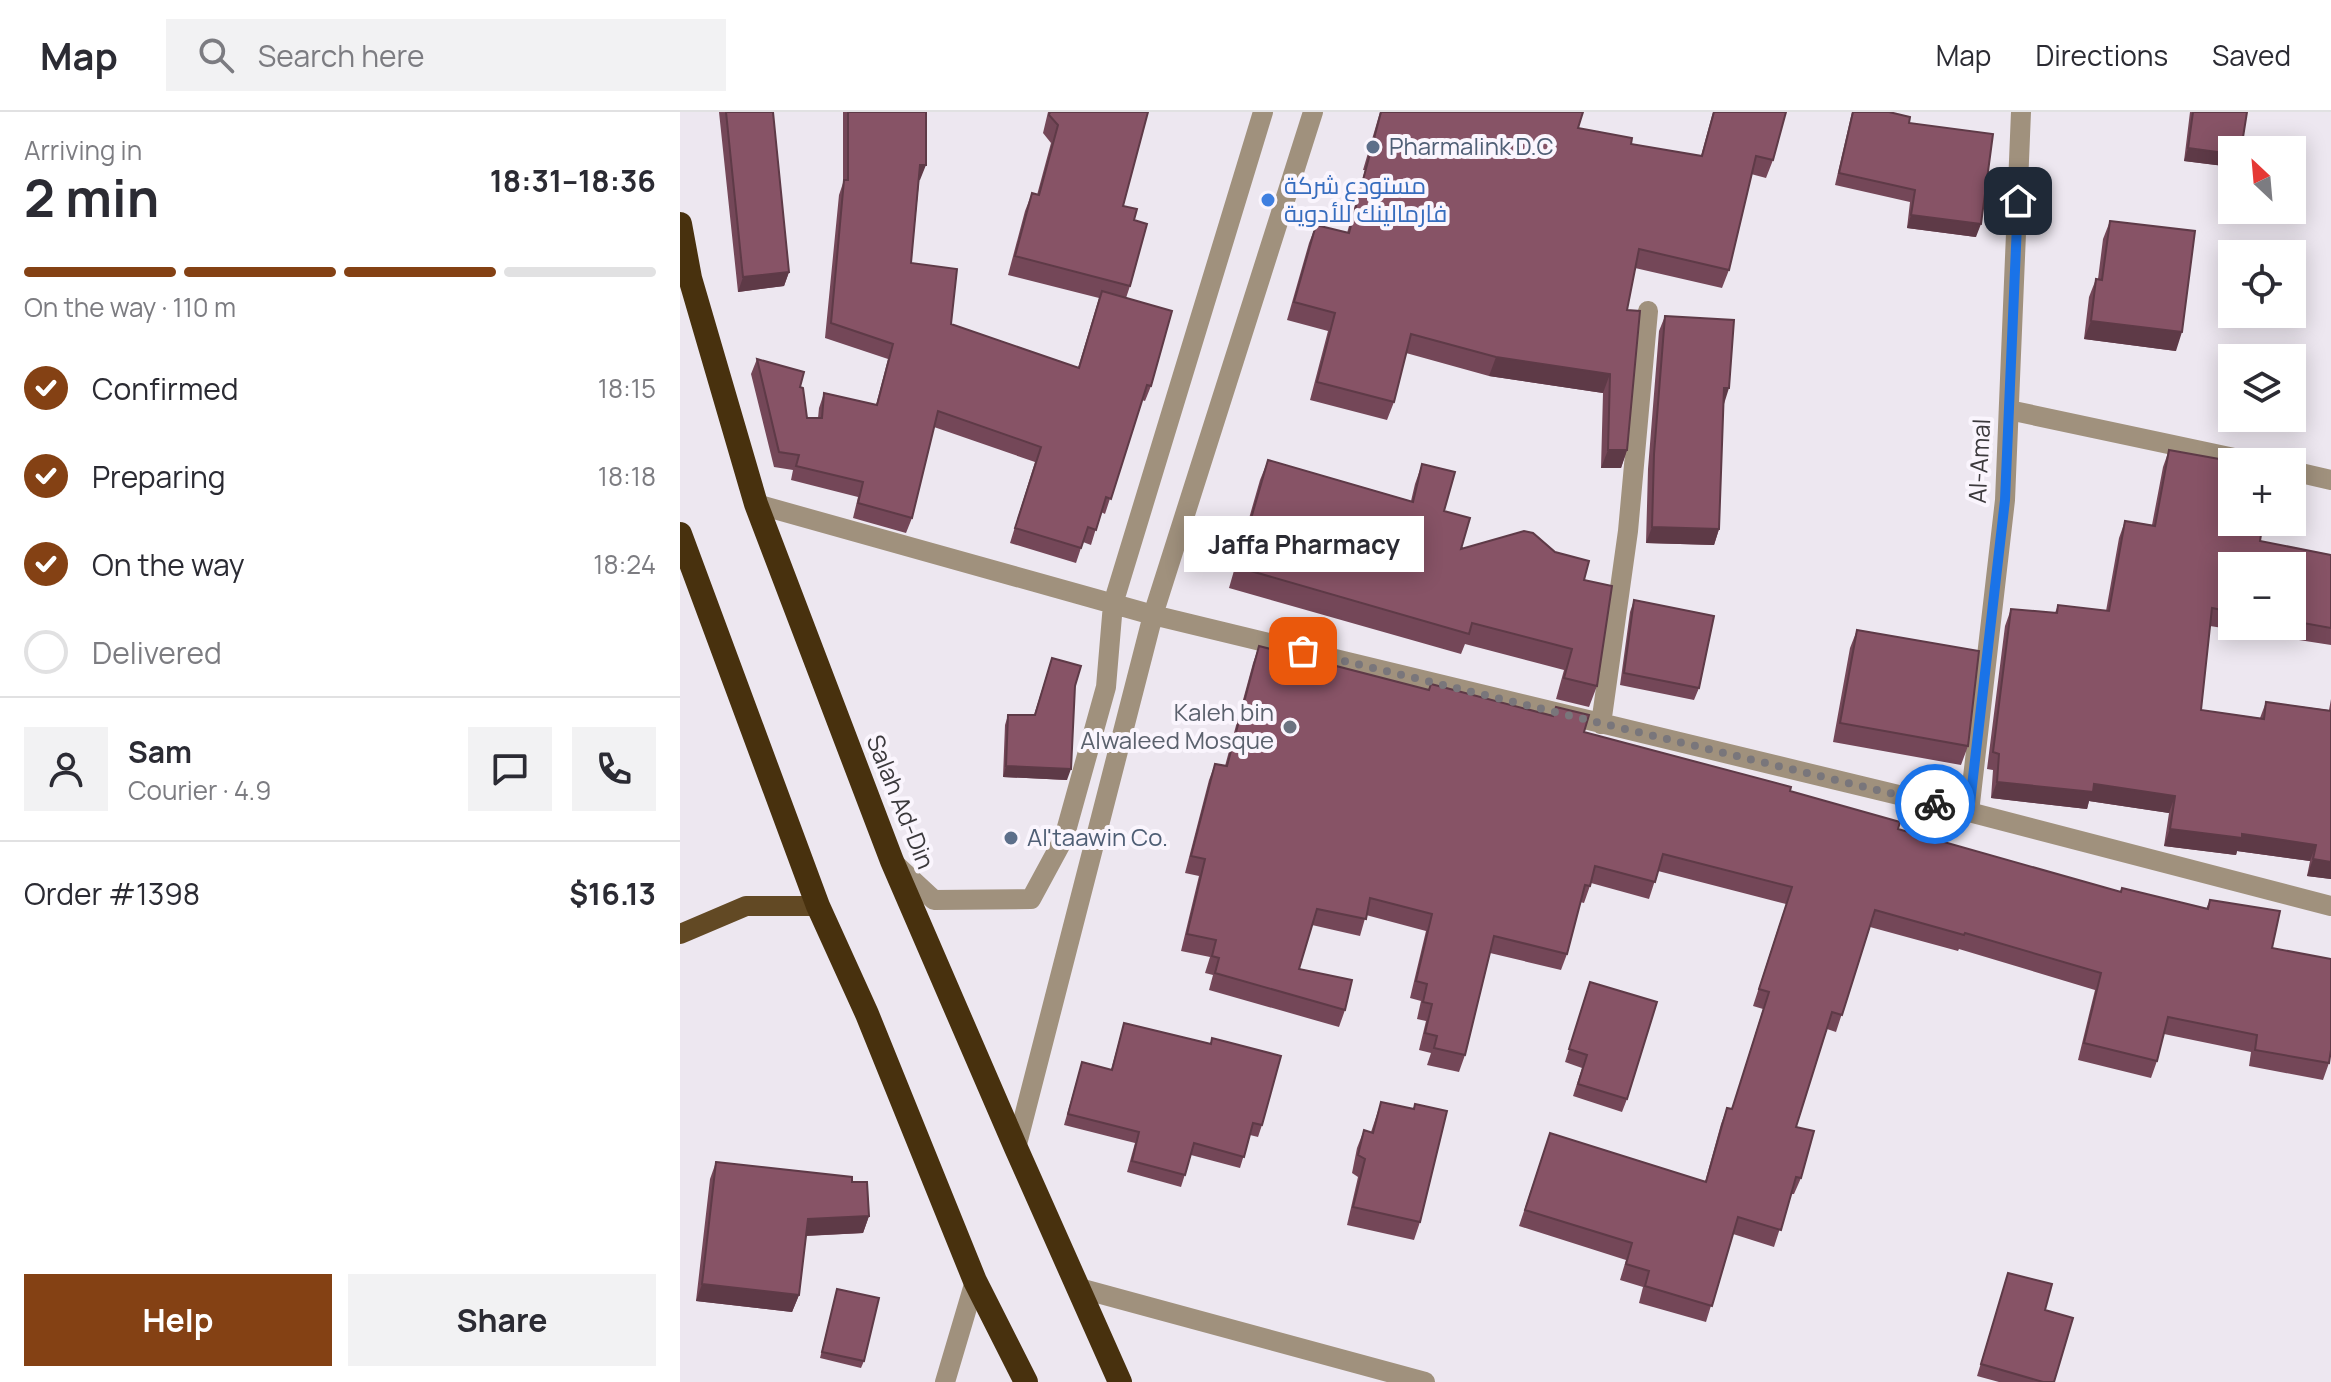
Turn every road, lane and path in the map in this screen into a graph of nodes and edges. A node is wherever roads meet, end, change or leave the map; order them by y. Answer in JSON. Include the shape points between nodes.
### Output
{"nodes":[{"id":1,"x":1263,"y":112,"type":"edge"},
{"id":2,"x":1313,"y":112,"type":"edge"},
{"id":3,"x":2021,"y":112,"type":"edge"},
{"id":4,"x":680,"y":224,"type":"edge"},
{"id":5,"x":1648,"y":311,"type":"dead end"},
{"id":6,"x":2009,"y":410,"type":"junction"},
{"id":7,"x":2218,"y":455,"type":"edge"},
{"id":8,"x":2306,"y":474,"type":"edge"},
{"id":9,"x":2331,"y":480,"type":"edge"},
{"id":10,"x":756,"y":504,"type":"junction"},
{"id":11,"x":680,"y":534,"type":"edge"},
{"id":12,"x":1113,"y":604,"type":"junction"},
{"id":13,"x":1153,"y":615,"type":"junction"},
{"id":14,"x":1601,"y":724,"type":"junction"},
{"id":15,"x":1969,"y":812,"type":"junction"},
{"id":16,"x":892,"y":861,"type":"junction"},
{"id":17,"x":818,"y":906,"type":"junction"},
{"id":18,"x":2331,"y":906,"type":"edge"},
{"id":19,"x":680,"y":934,"type":"edge"},
{"id":20,"x":1016,"y":1148,"type":"junction"},
{"id":21,"x":975,"y":1281,"type":"junction"},
{"id":22,"x":1079,"y":1288,"type":"junction"},
{"id":23,"x":945,"y":1382,"type":"edge"},
{"id":24,"x":1026,"y":1382,"type":"edge"},
{"id":25,"x":1120,"y":1382,"type":"edge"},
{"id":26,"x":1425,"y":1382,"type":"edge"}],
"edges":[{"from":1,"to":12,"type":"street"},
{"from":2,"to":13,"type":"street"},
{"from":3,"to":6,"type":"street","name":"Al-Amal"},
{"from":4,"to":10,"type":"highway","name":"Salah Ad-Din","via":[[690,278]]},
{"from":5,"to":14,"type":"street","via":[[1628,531]]},
{"from":6,"to":7,"type":"street"},
{"from":6,"to":15,"type":"street","name":"Al-Amal","via":[[2005,500]]},
{"from":8,"to":9,"type":"street"},
{"from":10,"to":12,"type":"street"},
{"from":10,"to":16,"type":"highway","name":"Salah Ad-Din"},
{"from":11,"to":17,"type":"highway"},
{"from":12,"to":13,"type":"street"},
{"from":12,"to":16,"type":"street","via":[[1106,687],[1069,823],[1031,899],[934,900]]},
{"from":13,"to":14,"type":"street"},
{"from":13,"to":20,"type":"street"},
{"from":14,"to":15,"type":"street"},
{"from":15,"to":18,"type":"street"},
{"from":16,"to":20,"type":"highway","name":"Salah Ad-Din"},
{"from":17,"to":19,"type":"main road","via":[[746,906]]},
{"from":17,"to":21,"type":"highway"},
{"from":20,"to":22,"type":"highway","name":"Salah Ad-Din"},
{"from":21,"to":23,"type":"street"},
{"from":21,"to":24,"type":"highway"},
{"from":22,"to":25,"type":"highway","name":"Salah Ad-Din"},
{"from":22,"to":26,"type":"street"}]}
